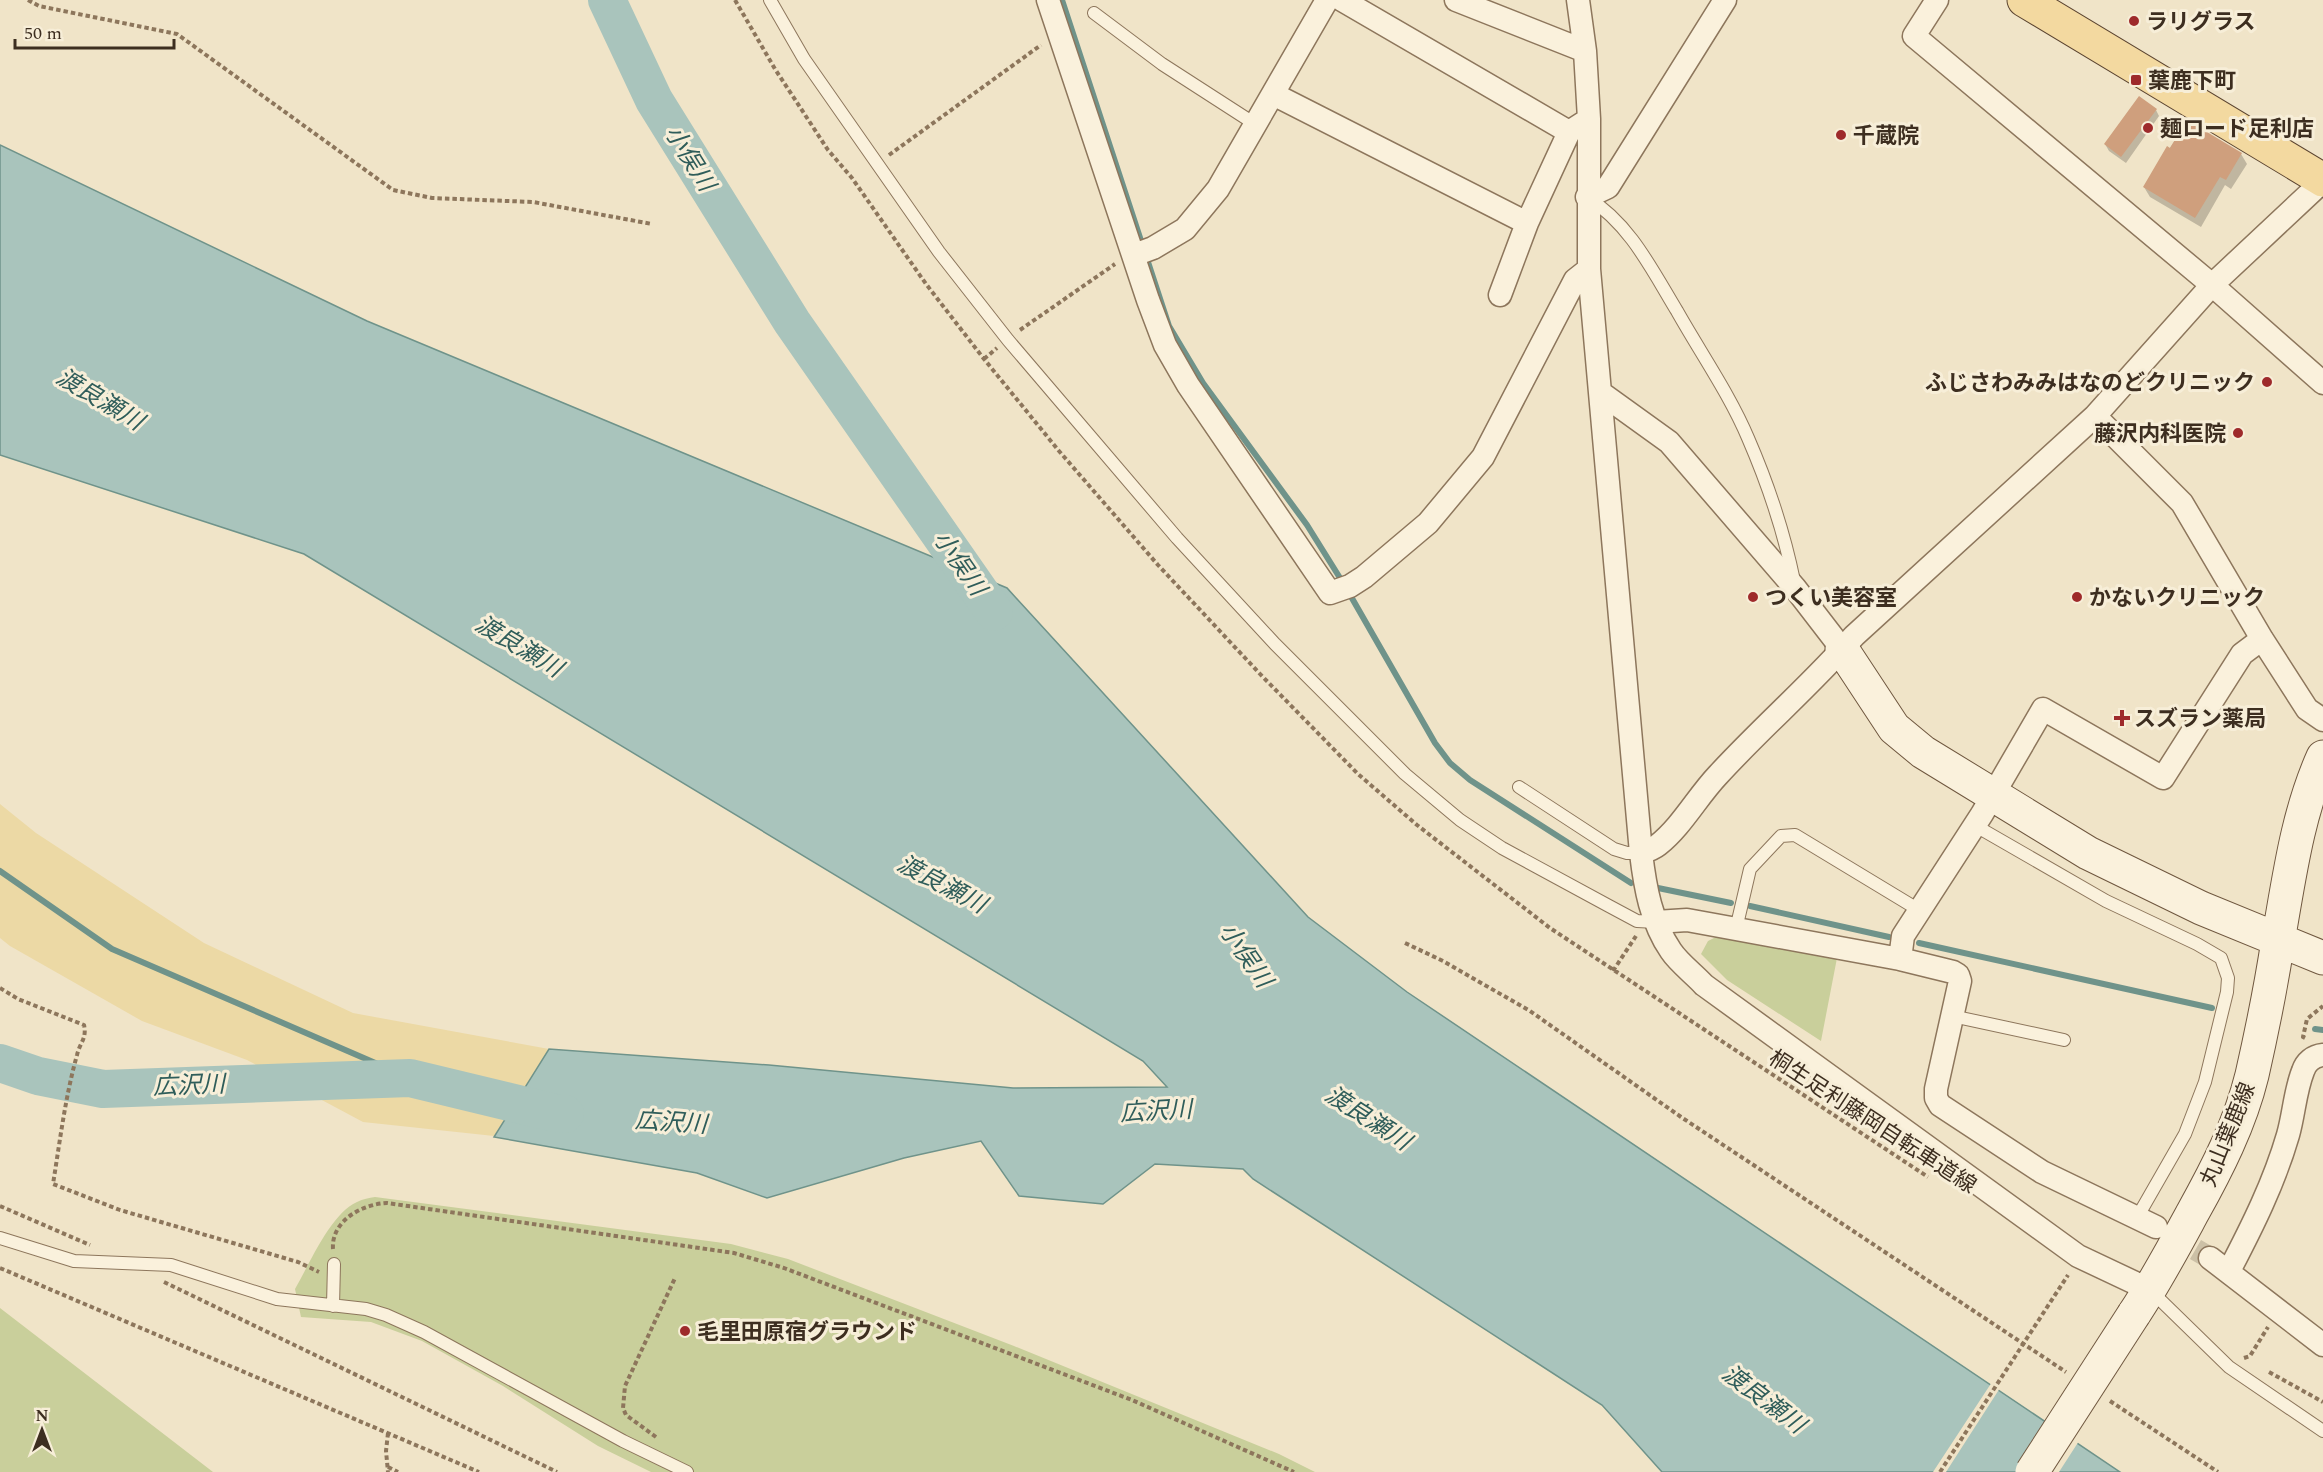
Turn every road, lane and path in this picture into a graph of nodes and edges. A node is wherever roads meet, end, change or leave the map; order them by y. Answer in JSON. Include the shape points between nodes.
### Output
{"nodes":[{"id":1,"x":28,"y":0,"type":"edge"},
{"id":2,"x":770,"y":0,"type":"edge"},
{"id":3,"x":1047,"y":0,"type":"edge"},
{"id":4,"x":1327,"y":0,"type":"edge"},
{"id":5,"x":1342,"y":0,"type":"edge"},
{"id":6,"x":1456,"y":0,"type":"edge"},
{"id":7,"x":1578,"y":0,"type":"edge"},
{"id":8,"x":1725,"y":0,"type":"edge"},
{"id":9,"x":1937,"y":0,"type":"edge"},
{"id":10,"x":2024,"y":0,"type":"edge"},
{"id":11,"x":1094,"y":13,"type":"dead end"},
{"id":12,"x":1049,"y":39,"type":"dead end"},
{"id":13,"x":1585,"y":51,"type":"junction"},
{"id":14,"x":1273,"y":94,"type":"junction"},
{"id":15,"x":1588,"y":119,"type":"junction"},
{"id":16,"x":1256,"y":124,"type":"junction"},
{"id":17,"x":1569,"y":132,"type":"junction"},
{"id":18,"x":886,"y":157,"type":"dead end"},
{"id":19,"x":2323,"y":180,"type":"edge"},
{"id":20,"x":1587,"y":197,"type":"junction"},
{"id":21,"x":1527,"y":223,"type":"junction"},
{"id":22,"x":652,"y":224,"type":"dead end"},
{"id":23,"x":1143,"y":252,"type":"junction"},
{"id":24,"x":1589,"y":269,"type":"junction"},
{"id":25,"x":2212,"y":285,"type":"junction"},
{"id":26,"x":1500,"y":295,"type":"dead end"},
{"id":27,"x":1029,"y":324,"type":"dead end"},
{"id":28,"x":1002,"y":344,"type":"dead end"},
{"id":29,"x":984,"y":359,"type":"dead end"},
{"id":30,"x":2323,"y":383,"type":"edge"},
{"id":31,"x":1600,"y":393,"type":"junction"},
{"id":32,"x":2095,"y":416,"type":"junction"},
{"id":33,"x":1795,"y":588,"type":"junction"},
{"id":34,"x":2262,"y":639,"type":"junction"},
{"id":35,"x":1842,"y":649,"type":"junction"},
{"id":36,"x":2323,"y":720,"type":"edge"},
{"id":37,"x":2323,"y":757,"type":"edge"},
{"id":38,"x":1519,"y":787,"type":"dead end"},
{"id":39,"x":1993,"y":795,"type":"junction"},
{"id":40,"x":1974,"y":825,"type":"junction"},
{"id":41,"x":1641,"y":853,"type":"junction"},
{"id":42,"x":1919,"y":910,"type":"junction"},
{"id":43,"x":1647,"y":927,"type":"junction"},
{"id":44,"x":1736,"y":929,"type":"junction"},
{"id":45,"x":2278,"y":941,"type":"junction"},
{"id":46,"x":1405,"y":943,"type":"dead end"},
{"id":47,"x":2323,"y":958,"type":"edge"},
{"id":48,"x":1900,"y":959,"type":"junction"},
{"id":49,"x":0,"y":988,"type":"edge"},
{"id":50,"x":2322,"y":1008,"type":"edge"},
{"id":51,"x":1952,"y":1016,"type":"junction"},
{"id":52,"x":2064,"y":1040,"type":"dead end"},
{"id":53,"x":2316,"y":1048,"type":"edge"},
{"id":54,"x":1936,"y":1182,"type":"dead end"},
{"id":55,"x":0,"y":1206,"type":"edge"},
{"id":56,"x":2147,"y":1222,"type":"joint"},
{"id":57,"x":0,"y":1238,"type":"edge"},
{"id":58,"x":85,"y":1242,"type":"dead end"},
{"id":59,"x":2210,"y":1258,"type":"tunnel mouth"},
{"id":60,"x":334,"y":1264,"type":"joint"},
{"id":61,"x":0,"y":1268,"type":"edge"},
{"id":62,"x":2229,"y":1271,"type":"junction"},
{"id":63,"x":2067,"y":1275,"type":"dead end"},
{"id":64,"x":675,"y":1278,"type":"dead end"},
{"id":65,"x":332,"y":1279,"type":"junction"},
{"id":66,"x":178,"y":1289,"type":"dead end"},
{"id":67,"x":2142,"y":1302,"type":"junction"},
{"id":68,"x":333,"y":1306,"type":"junction"},
{"id":69,"x":2270,"y":1324,"type":"dead end"},
{"id":70,"x":2323,"y":1346,"type":"edge"},
{"id":71,"x":2237,"y":1355,"type":"dead end"},
{"id":72,"x":2250,"y":1356,"type":"dead end"},
{"id":73,"x":2254,"y":1364,"type":"dead end"},
{"id":74,"x":2264,"y":1369,"type":"dead end"},
{"id":75,"x":2069,"y":1374,"type":"dead end"},
{"id":76,"x":2108,"y":1400,"type":"dead end"},
{"id":77,"x":2323,"y":1402,"type":"edge"},
{"id":78,"x":2323,"y":1431,"type":"edge"},
{"id":79,"x":388,"y":1433,"type":"junction"},
{"id":80,"x":672,"y":1465,"type":"junction"},
{"id":81,"x":388,"y":1469,"type":"edge"},
{"id":82,"x":398,"y":1472,"type":"edge"},
{"id":83,"x":479,"y":1472,"type":"edge"},
{"id":84,"x":557,"y":1472,"type":"edge"},
{"id":85,"x":687,"y":1472,"type":"edge"},
{"id":86,"x":1294,"y":1472,"type":"edge"},
{"id":87,"x":1940,"y":1472,"type":"edge"},
{"id":88,"x":2032,"y":1472,"type":"edge"},
{"id":89,"x":2218,"y":1472,"type":"edge"}],
"edges":[{"from":1,"to":22,"type":"path","via":[[39,6],[177,34],[393,190],[432,198],[533,202]]},
{"from":2,"to":43,"type":"lane","via":[[804,59],[939,252],[1008,340],[1169,529],[1275,644],[1405,774],[1460,820],[1502,848]]},
{"from":3,"to":23,"type":"street"},
{"from":4,"to":14,"type":"street"},
{"from":5,"to":17,"type":"street"},
{"from":6,"to":13,"type":"street"},
{"from":7,"to":13,"type":"street"},
{"from":8,"to":20,"type":"street","via":[[1608,187]]},
{"from":9,"to":25,"type":"street","via":[[1914,36]]},
{"from":10,"to":19,"type":"main road"},
{"from":11,"to":16,"type":"lane","via":[[1162,64]]},
{"from":12,"to":18,"type":"path"},
{"from":13,"to":15,"type":"street"},
{"from":14,"to":16,"type":"street"},
{"from":14,"to":21,"type":"street"},
{"from":15,"to":17,"type":"street"},
{"from":15,"to":20,"type":"street"},
{"from":16,"to":23,"type":"street","via":[[1218,189],[1185,229]]},
{"from":17,"to":21,"type":"street"},
{"from":19,"to":25,"type":"street"},
{"from":20,"to":24,"type":"street"},
{"from":20,"to":33,"type":"lane","via":[[1623,226],[1648,262],[1748,437],[1786,543]]},
{"from":21,"to":26,"type":"street"},
{"from":23,"to":24,"type":"street","via":[[1165,345],[1188,385],[1330,593],[1364,577],[1428,523],[1483,457],[1575,280]]},
{"from":23,"to":27,"type":"path","via":[[1123,259]]},
{"from":24,"to":31,"type":"street"},
{"from":25,"to":30,"type":"street"},
{"from":25,"to":32,"type":"street"},
{"from":28,"to":29,"type":"path"},
{"from":31,"to":33,"type":"street","via":[[1669,442]]},
{"from":31,"to":41,"type":"street"},
{"from":32,"to":34,"type":"street","via":[[2182,503]]},
{"from":32,"to":35,"type":"street"},
{"from":33,"to":35,"type":"street"},
{"from":34,"to":36,"type":"street","via":[[2307,709]]},
{"from":34,"to":39,"type":"street","via":[[2242,654],[2163,778],[2043,709]]},
{"from":35,"to":39,"type":"main road","via":[[1894,728],[1923,752]]},
{"from":35,"to":41,"type":"street","via":[[1746,744],[1658,846]]},
{"from":37,"to":45,"type":"main road","name":"丸山葉鹿線","via":[[2300,828]]},
{"from":38,"to":41,"type":"lane","via":[[1614,849]]},
{"from":39,"to":40,"type":"street"},
{"from":39,"to":45,"type":"main road","via":[[2088,853]]},
{"from":40,"to":42,"type":"street"},
{"from":40,"to":56,"type":"lane","via":[[2106,901],[2221,958],[2228,978],[2227,992],[2205,1082]]},
{"from":41,"to":43,"type":"street"},
{"from":42,"to":44,"type":"lane","via":[[1788,834],[1781,836],[1750,869]]},
{"from":42,"to":48,"type":"street","via":[[1903,936]]},
{"from":43,"to":44,"type":"street","via":[[1687,920]]},
{"from":43,"to":54,"type":"path","name":"桐生足利藤岡自転車道線","via":[[1613,970]]},
{"from":43,"to":67,"type":"street","via":[[1704,985]]},
{"from":44,"to":48,"type":"street"},
{"from":45,"to":47,"type":"main road"},
{"from":45,"to":67,"type":"main road","name":"丸山葉鹿線","via":[[2251,1078],[2235,1127],[2219,1165]]},
{"from":46,"to":75,"type":"path","via":[[1530,1011],[1682,1118]]},
{"from":48,"to":51,"type":"street","via":[[1958,975]]},
{"from":49,"to":65,"type":"path","via":[[84,1025],[86,1034],[77,1053],[64,1109],[53,1184],[120,1210],[298,1262]]},
{"from":50,"to":53,"type":"path","via":[[2307,1019],[2303,1037]]},
{"from":51,"to":52,"type":"lane"},
{"from":51,"to":56,"type":"street","via":[[1936,1089],[1940,1105],[2042,1172]]},
{"from":53,"to":62,"type":"street","via":[[2316,1056],[2303,1071],[2272,1182]]},
{"from":55,"to":58,"type":"path"},
{"from":57,"to":68,"type":"lane","via":[[74,1261],[171,1265],[277,1299]]},
{"from":59,"to":62,"type":"street"},
{"from":60,"to":65,"type":"lane"},
{"from":60,"to":86,"type":"path","via":[[333,1244],[348,1218],[361,1208],[387,1203],[734,1253],[784,1268],[1132,1400]]},
{"from":61,"to":79,"type":"path"},
{"from":62,"to":70,"type":"street"},
{"from":63,"to":87,"type":"path","bridge":true},
{"from":64,"to":80,"type":"path","via":[[625,1386],[623,1408],[626,1415],[665,1444]]},
{"from":65,"to":68,"type":"lane"},
{"from":66,"to":84,"type":"path"},
{"from":67,"to":78,"type":"lane","via":[[2168,1306],[2229,1366]]},
{"from":67,"to":88,"type":"main road","name":"丸山葉鹿線","bridge":true},
{"from":68,"to":80,"type":"lane","via":[[376,1312],[424,1332]]},
{"from":69,"to":72,"type":"path"},
{"from":71,"to":73,"type":"path"},
{"from":74,"to":77,"type":"path"},
{"from":76,"to":89,"type":"path"},
{"from":79,"to":81,"type":"path"},
{"from":79,"to":83,"type":"path"},
{"from":80,"to":85,"type":"lane"},
{"from":81,"to":82,"type":"path"}]}
